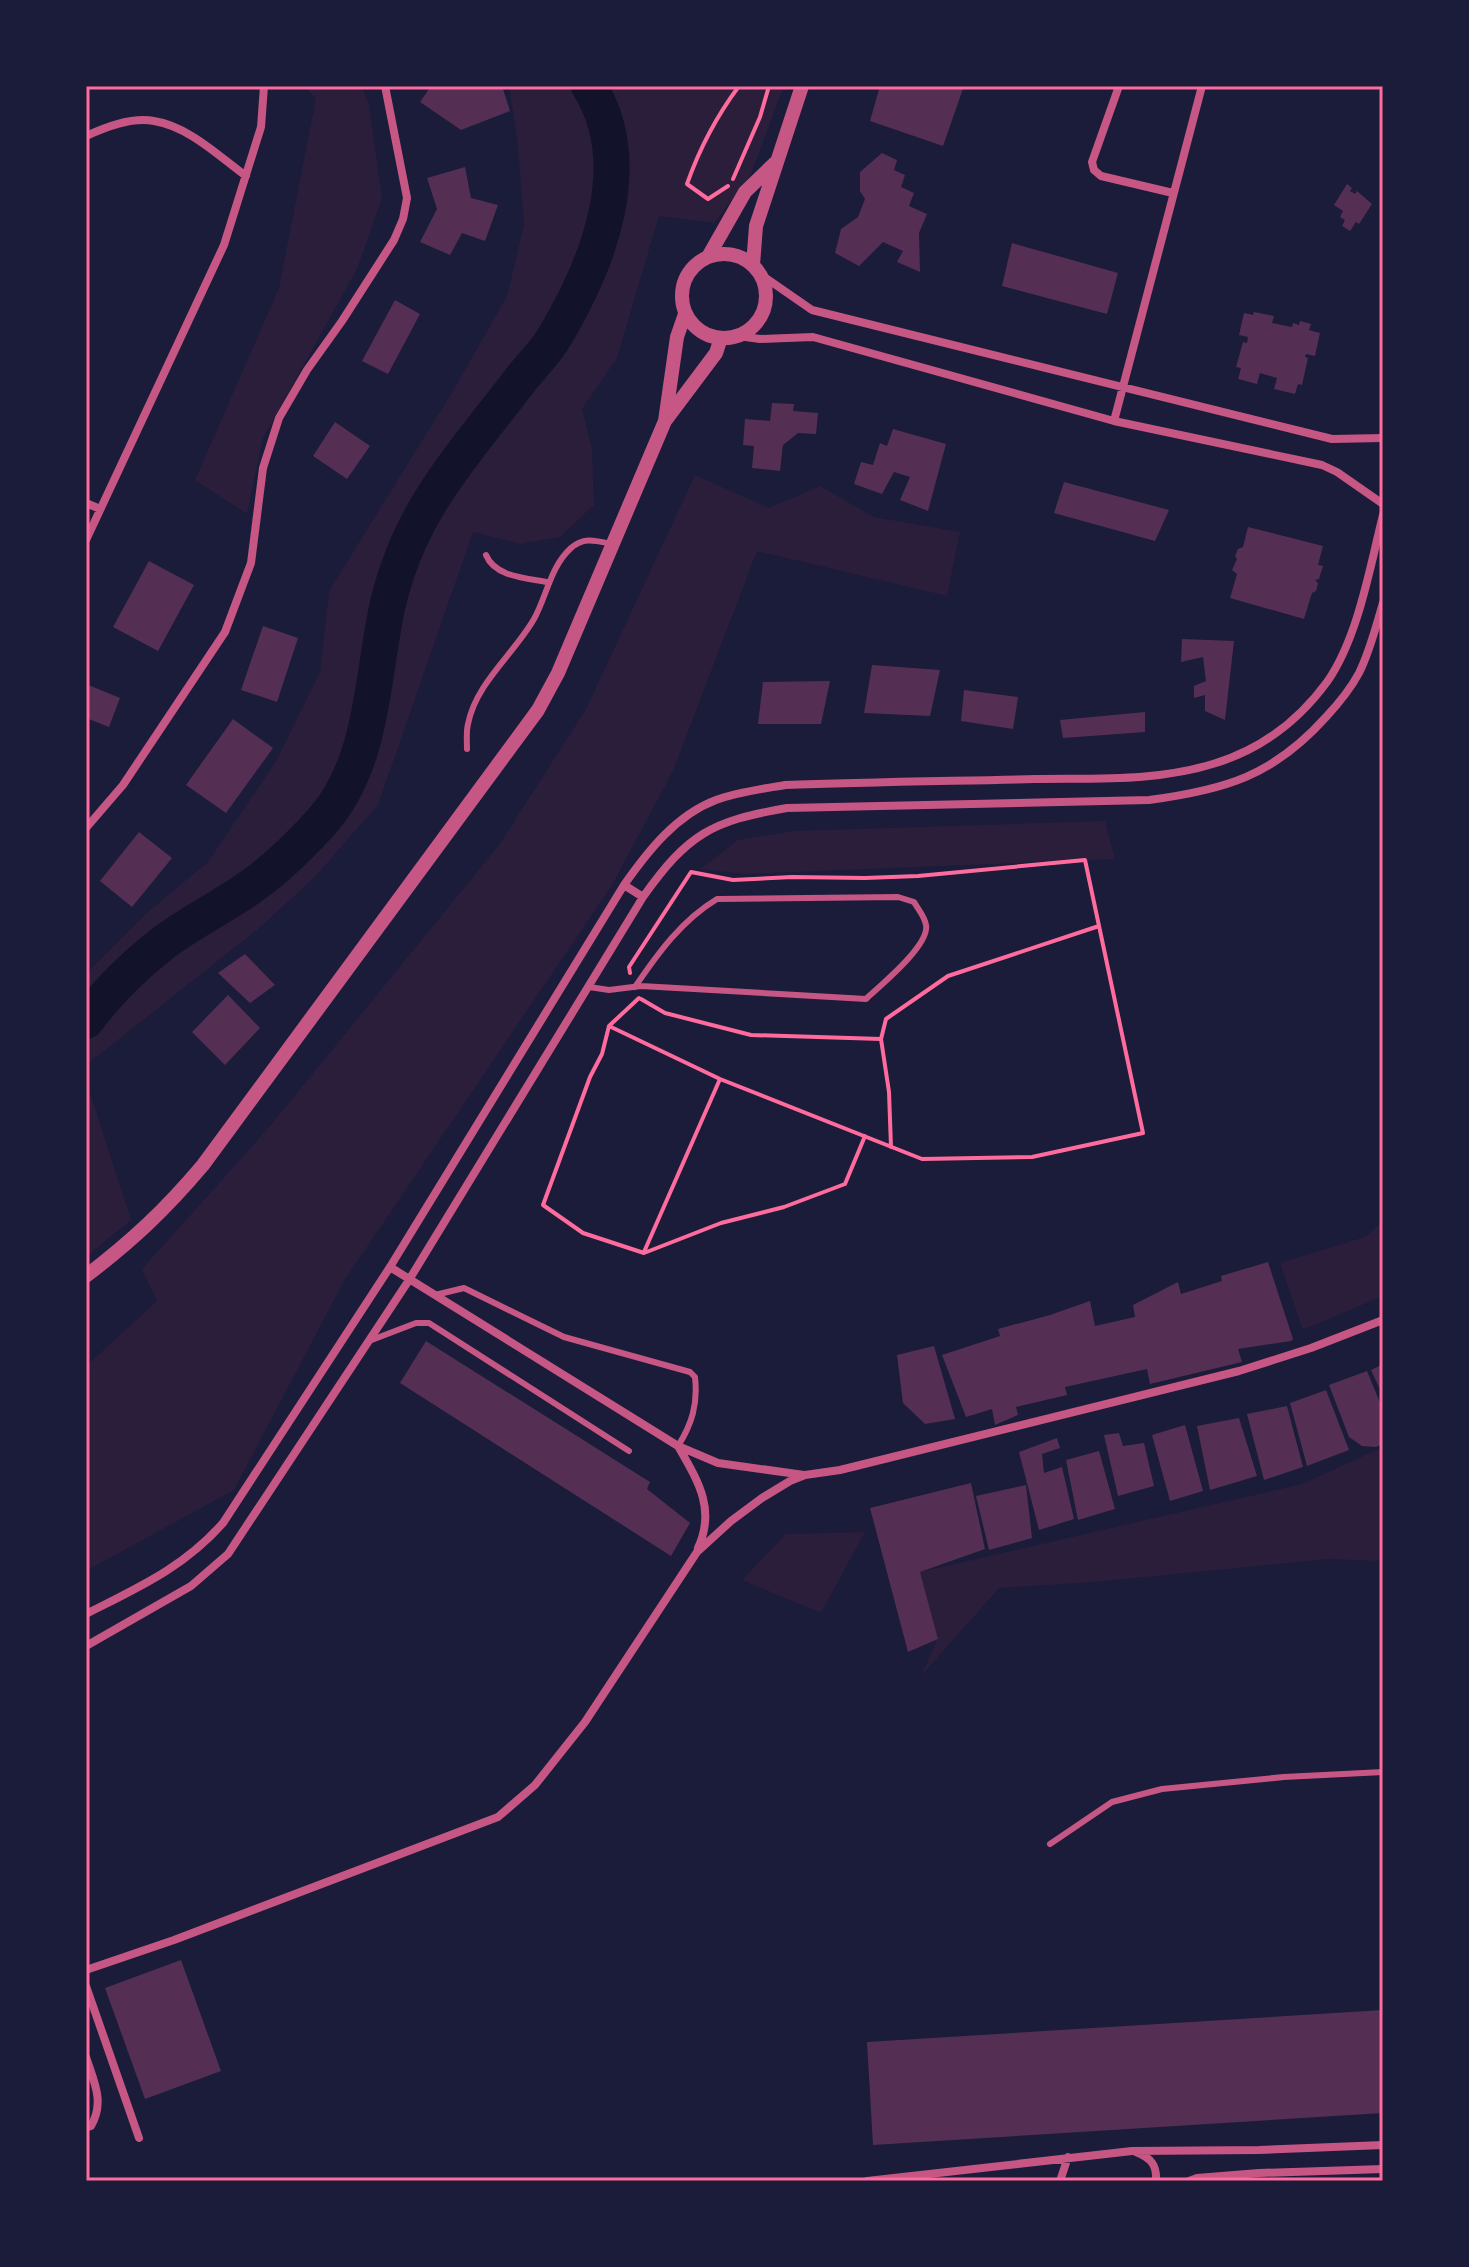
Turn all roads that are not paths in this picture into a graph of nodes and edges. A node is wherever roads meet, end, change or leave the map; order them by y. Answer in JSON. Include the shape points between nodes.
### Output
{"nodes":[{"id":1,"x":264,"y":86,"type":"edge"},
{"id":2,"x":385,"y":86,"type":"edge"},
{"id":3,"x":802,"y":86,"type":"edge"},
{"id":4,"x":1119,"y":86,"type":"edge"},
{"id":5,"x":1202,"y":86,"type":"edge"},
{"id":6,"x":86,"y":136,"type":"edge"},
{"id":7,"x":778,"y":160,"type":"junction"},
{"id":8,"x":246,"y":176,"type":"junction"},
{"id":9,"x":1173,"y":193,"type":"junction"},
{"id":10,"x":708,"y":257,"type":"junction"},
{"id":11,"x":757,"y":270,"type":"junction"},
{"id":12,"x":685,"y":314,"type":"junction"},
{"id":13,"x":738,"y":336,"type":"junction"},
{"id":14,"x":721,"y":338,"type":"junction"},
{"id":15,"x":1124,"y":386,"type":"junction"},
{"id":16,"x":665,"y":421,"type":"junction"},
{"id":17,"x":1114,"y":421,"type":"junction"},
{"id":18,"x":1383,"y":438,"type":"edge"},
{"id":19,"x":86,"y":503,"type":"edge"},
{"id":20,"x":1383,"y":504,"type":"edge"},
{"id":21,"x":100,"y":509,"type":"junction"},
{"id":22,"x":1383,"y":515,"type":"edge"},
{"id":23,"x":86,"y":540,"type":"edge"},
{"id":24,"x":612,"y":544,"type":"junction"},
{"id":25,"x":486,"y":555,"type":"dead end"},
{"id":26,"x":547,"y":582,"type":"junction"},
{"id":27,"x":1383,"y":603,"type":"edge"},
{"id":28,"x":467,"y":749,"type":"dead end"},
{"id":29,"x":86,"y":828,"type":"edge"},
{"id":30,"x":624,"y":885,"type":"junction"},
{"id":31,"x":643,"y":897,"type":"junction"},
{"id":32,"x":589,"y":987,"type":"junction"},
{"id":33,"x":634,"y":987,"type":"junction"},
{"id":34,"x":390,"y":1267,"type":"junction"},
{"id":35,"x":86,"y":1276,"type":"edge"},
{"id":36,"x":409,"y":1280,"type":"junction"},
{"id":37,"x":434,"y":1296,"type":"junction"},
{"id":38,"x":1383,"y":1320,"type":"edge"},
{"id":39,"x":369,"y":1341,"type":"junction"},
{"id":40,"x":678,"y":1446,"type":"junction"},
{"id":41,"x":629,"y":1451,"type":"dead end"},
{"id":42,"x":805,"y":1475,"type":"junction"},
{"id":43,"x":697,"y":1552,"type":"junction"},
{"id":44,"x":86,"y":1614,"type":"edge"},
{"id":45,"x":86,"y":1646,"type":"edge"},
{"id":46,"x":1383,"y":1772,"type":"edge"},
{"id":47,"x":1050,"y":1844,"type":"dead end"},
{"id":48,"x":86,"y":1970,"type":"edge"},
{"id":49,"x":86,"y":1986,"type":"edge"},
{"id":50,"x":86,"y":2057,"type":"edge"},
{"id":51,"x":86,"y":2127,"type":"edge"},
{"id":52,"x":139,"y":2138,"type":"dead end"},
{"id":53,"x":1383,"y":2145,"type":"edge"},
{"id":54,"x":1132,"y":2151,"type":"junction"},
{"id":55,"x":1068,"y":2157,"type":"junction"},
{"id":56,"x":1383,"y":2169,"type":"edge"},
{"id":57,"x":867,"y":2181,"type":"edge"},
{"id":58,"x":1060,"y":2181,"type":"edge"},
{"id":59,"x":1156,"y":2181,"type":"edge"},
{"id":60,"x":1189,"y":2181,"type":"edge"}],
"edges":[{"from":1,"to":8,"type":"street","via":[[261,127]]},
{"from":2,"to":29,"type":"street","via":[[407,198],[403,219],[279,418],[263,468],[251,563],[225,632],[123,785]]},
{"from":3,"to":7,"type":"street"},
{"from":4,"to":9,"type":"street","via":[[1092,162],[1094,170]]},
{"from":5,"to":9,"type":"street"},
{"from":6,"to":8,"type":"street","via":[[114,124],[153,121],[182,132]]},
{"from":7,"to":10,"type":"street","via":[[745,192]]},
{"from":7,"to":11,"type":"street","via":[[756,226]]},
{"from":8,"to":21,"type":"street","via":[[224,245]]},
{"from":9,"to":15,"type":"street"},
{"from":10,"to":11,"type":"street","via":[[732,254]]},
{"from":10,"to":12,"type":"street","via":[[684,280]]},
{"from":11,"to":13,"type":"street","via":[[766,295],[761,315]]},
{"from":11,"to":15,"type":"street","via":[[812,310]]},
{"from":12,"to":14,"type":"street","via":[[704,333]]},
{"from":12,"to":16,"type":"street"},
{"from":13,"to":14,"type":"street"},
{"from":13,"to":17,"type":"street","via":[[813,337]]},
{"from":14,"to":16,"type":"street","via":[[716,353]]},
{"from":15,"to":17,"type":"street"},
{"from":15,"to":18,"type":"street","via":[[1332,439]]},
{"from":16,"to":24,"type":"street"},
{"from":17,"to":20,"type":"street","via":[[1322,465]]},
{"from":19,"to":21,"type":"street"},
{"from":21,"to":23,"type":"street"},
{"from":22,"to":30,"type":"street","via":[[1356,617],[1338,662],[1291,722],[1246,752],[1147,777],[785,785],[740,793],[690,814],[644,857]]},
{"from":24,"to":26,"type":"lane","via":[[591,539],[570,548]]},
{"from":24,"to":35,"type":"street","via":[[538,710],[203,1165],[164,1211]]},
{"from":25,"to":26,"type":"lane","via":[[499,571]]},
{"from":26,"to":28,"type":"lane","via":[[534,619],[481,694],[468,723]]},
{"from":27,"to":31,"type":"street","via":[[1345,696],[1283,759],[1235,781],[1149,800],[787,808],[745,815],[702,833]]},
{"from":30,"to":31,"type":"street"},
{"from":30,"to":34,"type":"street"},
{"from":31,"to":32,"type":"street"},
{"from":32,"to":33,"type":"lane"},
{"from":32,"to":36,"type":"street"},
{"from":33,"to":33,"type":"lane","via":[[866,999],[921,943],[926,922],[914,902],[898,897],[717,899],[665,943]]},
{"from":34,"to":36,"type":"street"},
{"from":34,"to":44,"type":"street","via":[[223,1523],[181,1563]]},
{"from":36,"to":37,"type":"street"},
{"from":36,"to":39,"type":"street"},
{"from":37,"to":40,"type":"street"},
{"from":37,"to":40,"type":"lane","via":[[464,1288],[564,1337],[690,1372],[695,1377],[695,1409]]},
{"from":38,"to":42,"type":"street","via":[[1239,1371]]},
{"from":39,"to":41,"type":"lane","via":[[429,1323]]},
{"from":39,"to":45,"type":"street","via":[[228,1554],[191,1586]]},
{"from":40,"to":42,"type":"street","via":[[718,1463]]},
{"from":40,"to":43,"type":"street","via":[[708,1515]]},
{"from":42,"to":43,"type":"street","via":[[762,1498]]},
{"from":43,"to":48,"type":"street","via":[[585,1722],[535,1785],[498,1817]]},
{"from":46,"to":47,"type":"lane","via":[[1162,1789],[1112,1802]]},
{"from":49,"to":52,"type":"street"},
{"from":50,"to":51,"type":"street","via":[[100,2100],[98,2115]]},
{"from":53,"to":54,"type":"street"},
{"from":54,"to":55,"type":"street"},
{"from":54,"to":59,"type":"street","via":[[1149,2158]]},
{"from":55,"to":57,"type":"street"},
{"from":55,"to":58,"type":"street"},
{"from":56,"to":60,"type":"street"}]}
